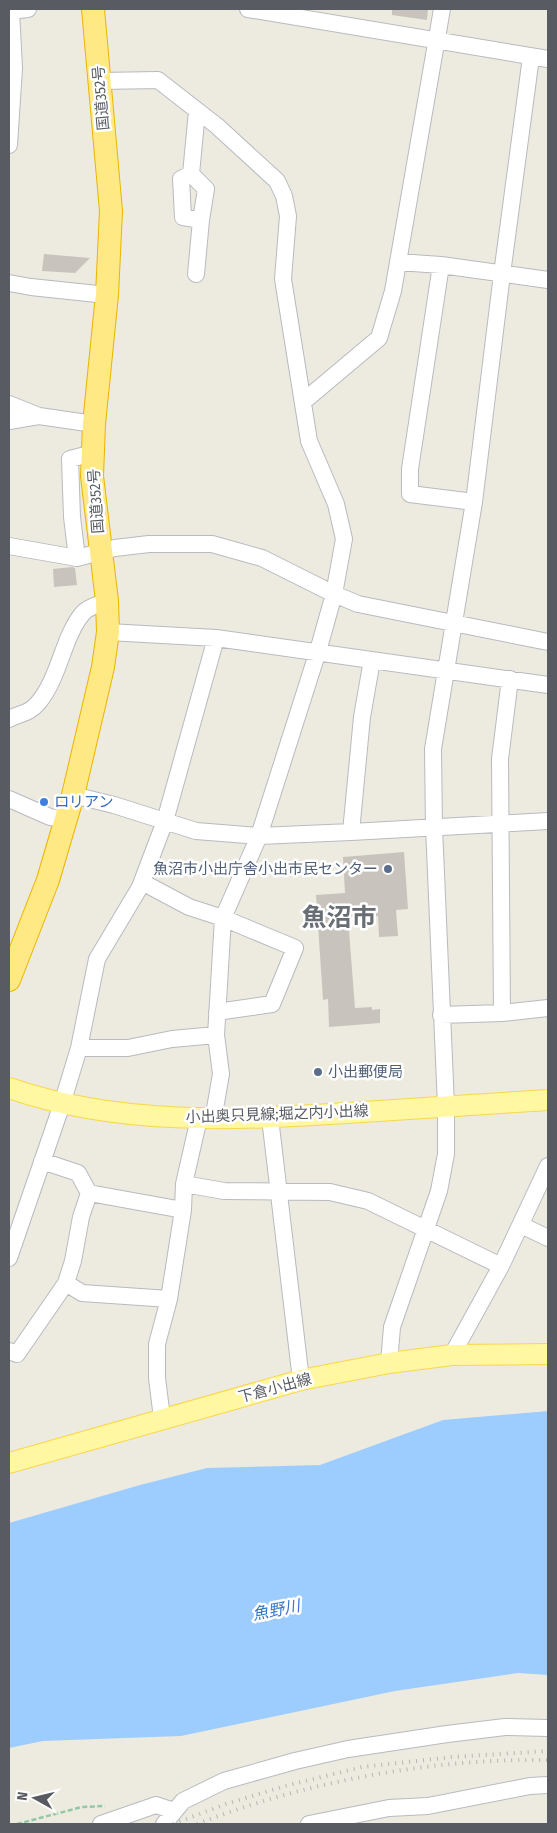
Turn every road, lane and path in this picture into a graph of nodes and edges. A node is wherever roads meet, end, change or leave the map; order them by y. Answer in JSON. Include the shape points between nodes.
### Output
{"nodes":[{"id":1,"x":93,"y":9,"type":"edge"},
{"id":2,"x":248,"y":9,"type":"edge"},
{"id":3,"x":442,"y":9,"type":"edge"},
{"id":4,"x":16,"y":10,"type":"edge"},
{"id":5,"x":437,"y":42,"type":"junction"},
{"id":6,"x":531,"y":57,"type":"junction"},
{"id":7,"x":548,"y":60,"type":"edge"},
{"id":8,"x":100,"y":81,"type":"junction"},
{"id":9,"x":198,"y":111,"type":"junction"},
{"id":10,"x":9,"y":145,"type":"edge"},
{"id":11,"x":191,"y":174,"type":"junction"},
{"id":12,"x":201,"y":220,"type":"junction"},
{"id":13,"x":398,"y":262,"type":"junction"},
{"id":14,"x":441,"y":265,"type":"junction"},
{"id":15,"x":196,"y":274,"type":"dead end"},
{"id":16,"x":502,"y":274,"type":"junction"},
{"id":17,"x":548,"y":280,"type":"edge"},
{"id":18,"x":9,"y":283,"type":"edge"},
{"id":19,"x":107,"y":294,"type":"junction"},
{"id":20,"x":304,"y":401,"type":"junction"},
{"id":21,"x":9,"y":404,"type":"edge"},
{"id":22,"x":39,"y":416,"type":"junction"},
{"id":23,"x":9,"y":421,"type":"edge"},
{"id":24,"x":94,"y":424,"type":"junction"},
{"id":25,"x":94,"y":453,"type":"junction"},
{"id":26,"x":474,"y":502,"type":"junction"},
{"id":27,"x":9,"y":546,"type":"edge"},
{"id":28,"x":100,"y":552,"type":"junction"},
{"id":29,"x":77,"y":558,"type":"junction"},
{"id":30,"x":334,"y":594,"type":"junction"},
{"id":31,"x":107,"y":601,"type":"junction"},
{"id":32,"x":456,"y":622,"type":"junction"},
{"id":33,"x":108,"y":632,"type":"junction"},
{"id":34,"x":216,"y":638,"type":"junction"},
{"id":35,"x":548,"y":642,"type":"edge"},
{"id":36,"x":318,"y":651,"type":"junction"},
{"id":37,"x":372,"y":660,"type":"junction"},
{"id":38,"x":446,"y":670,"type":"junction"},
{"id":39,"x":510,"y":679,"type":"junction"},
{"id":40,"x":548,"y":685,"type":"edge"},
{"id":41,"x":9,"y":718,"type":"edge"},
{"id":42,"x":73,"y":796,"type":"junction"},
{"id":43,"x":9,"y":799,"type":"edge"},
{"id":44,"x":66,"y":820,"type":"junction"},
{"id":45,"x":548,"y":820,"type":"edge"},
{"id":46,"x":165,"y":821,"type":"junction"},
{"id":47,"x":500,"y":823,"type":"junction"},
{"id":48,"x":434,"y":826,"type":"junction"},
{"id":49,"x":351,"y":832,"type":"junction"},
{"id":50,"x":259,"y":836,"type":"junction"},
{"id":51,"x":142,"y":882,"type":"junction"},
{"id":52,"x":223,"y":918,"type":"junction"},
{"id":53,"x":9,"y":980,"type":"edge"},
{"id":54,"x":548,"y":1008,"type":"edge"},
{"id":55,"x":217,"y":1012,"type":"junction"},
{"id":56,"x":502,"y":1013,"type":"junction"},
{"id":57,"x":441,"y":1015,"type":"junction"},
{"id":58,"x":216,"y":1035,"type":"junction"},
{"id":59,"x":79,"y":1048,"type":"junction"},
{"id":60,"x":9,"y":1088,"type":"edge"},
{"id":61,"x":548,"y":1100,"type":"edge"},
{"id":62,"x":62,"y":1104,"type":"junction"},
{"id":63,"x":446,"y":1106,"type":"junction"},
{"id":64,"x":270,"y":1118,"type":"junction"},
{"id":65,"x":206,"y":1119,"type":"junction"},
{"id":66,"x":42,"y":1161,"type":"junction"},
{"id":67,"x":548,"y":1166,"type":"edge"},
{"id":68,"x":184,"y":1184,"type":"junction"},
{"id":69,"x":280,"y":1192,"type":"junction"},
{"id":70,"x":89,"y":1193,"type":"junction"},
{"id":71,"x":183,"y":1210,"type":"junction"},
{"id":72,"x":521,"y":1225,"type":"junction"},
{"id":73,"x":427,"y":1229,"type":"junction"},
{"id":74,"x":548,"y":1238,"type":"edge"},
{"id":75,"x":9,"y":1258,"type":"edge"},
{"id":76,"x":501,"y":1266,"type":"junction"},
{"id":77,"x":66,"y":1284,"type":"junction"},
{"id":78,"x":169,"y":1299,"type":"junction"},
{"id":79,"x":9,"y":1351,"type":"edge"},
{"id":80,"x":548,"y":1354,"type":"edge"},
{"id":81,"x":452,"y":1355,"type":"junction"},
{"id":82,"x":389,"y":1363,"type":"junction"},
{"id":83,"x":301,"y":1380,"type":"junction"},
{"id":84,"x":162,"y":1418,"type":"junction"},
{"id":85,"x":9,"y":1463,"type":"edge"},
{"id":86,"x":548,"y":1728,"type":"edge"},
{"id":87,"x":548,"y":1785,"type":"edge"},
{"id":88,"x":110,"y":1806,"type":"dead end"},
{"id":89,"x":169,"y":1818,"type":"edge"},
{"id":90,"x":17,"y":1824,"type":"edge"},
{"id":91,"x":101,"y":1824,"type":"edge"},
{"id":92,"x":309,"y":1824,"type":"edge"}],
"edges":[{"from":1,"to":8,"type":"highway","name":"国道352号"},
{"from":2,"to":5,"type":"street"},
{"from":3,"to":5,"type":"street"},
{"from":4,"to":10,"type":"street"},
{"from":5,"to":6,"type":"street"},
{"from":5,"to":13,"type":"street"},
{"from":6,"to":7,"type":"street"},
{"from":6,"to":16,"type":"street"},
{"from":8,"to":9,"type":"street","via":[[158,80]]},
{"from":8,"to":19,"type":"highway","name":"国道352号","via":[[111,211]]},
{"from":9,"to":11,"type":"street"},
{"from":9,"to":20,"type":"street","via":[[277,181],[284,196],[288,216],[284,278]]},
{"from":11,"to":12,"type":"street","via":[[206,189]]},
{"from":11,"to":12,"type":"street","via":[[182,179],[183,217]]},
{"from":12,"to":15,"type":"street"},
{"from":13,"to":14,"type":"street"},
{"from":13,"to":20,"type":"street","via":[[379,338]]},
{"from":14,"to":16,"type":"street"},
{"from":14,"to":26,"type":"street","via":[[410,469],[410,494]]},
{"from":16,"to":17,"type":"street"},
{"from":16,"to":26,"type":"street"},
{"from":18,"to":19,"type":"street"},
{"from":19,"to":24,"type":"highway","name":"国道352号"},
{"from":20,"to":30,"type":"street","via":[[309,441],[336,504],[344,539]]},
{"from":21,"to":22,"type":"street"},
{"from":22,"to":23,"type":"street"},
{"from":22,"to":24,"type":"street"},
{"from":24,"to":25,"type":"highway","name":"国道352号"},
{"from":25,"to":28,"type":"highway","name":"国道352号","via":[[92,476]]},
{"from":25,"to":29,"type":"street","via":[[70,459]]},
{"from":26,"to":32,"type":"street"},
{"from":27,"to":29,"type":"street"},
{"from":28,"to":29,"type":"street"},
{"from":28,"to":30,"type":"street","via":[[149,544],[212,544],[262,558]]},
{"from":28,"to":31,"type":"highway","name":"国道352号"},
{"from":30,"to":32,"type":"street","via":[[358,604]]},
{"from":30,"to":36,"type":"street"},
{"from":31,"to":33,"type":"highway","name":"国道352号"},
{"from":31,"to":41,"type":"street","via":[[83,611],[56,673],[39,702],[30,712]]},
{"from":32,"to":35,"type":"street"},
{"from":32,"to":38,"type":"street"},
{"from":33,"to":34,"type":"street"},
{"from":33,"to":42,"type":"highway","name":"国道352号"},
{"from":34,"to":36,"type":"street"},
{"from":34,"to":46,"type":"street"},
{"from":36,"to":37,"type":"street"},
{"from":36,"to":50,"type":"street"},
{"from":37,"to":38,"type":"street"},
{"from":37,"to":49,"type":"street","via":[[362,717]]},
{"from":38,"to":39,"type":"street"},
{"from":38,"to":48,"type":"street","via":[[433,749]]},
{"from":39,"to":40,"type":"street"},
{"from":39,"to":47,"type":"street","via":[[500,759]]},
{"from":42,"to":44,"type":"highway","name":"国道352号"},
{"from":42,"to":46,"type":"street"},
{"from":43,"to":44,"type":"street","via":[[50,817]]},
{"from":44,"to":53,"type":"highway","name":"国道352号","via":[[48,880]]},
{"from":45,"to":47,"type":"street"},
{"from":46,"to":50,"type":"street","via":[[196,831]]},
{"from":46,"to":51,"type":"street"},
{"from":47,"to":48,"type":"street"},
{"from":47,"to":56,"type":"street"},
{"from":48,"to":49,"type":"street"},
{"from":48,"to":57,"type":"street"},
{"from":49,"to":50,"type":"street"},
{"from":50,"to":52,"type":"street"},
{"from":51,"to":52,"type":"street","via":[[189,906]]},
{"from":51,"to":59,"type":"street","via":[[98,959]]},
{"from":52,"to":55,"type":"street"},
{"from":52,"to":55,"type":"street","via":[[294,948],[272,1004]]},
{"from":54,"to":56,"type":"street"},
{"from":55,"to":58,"type":"street"},
{"from":56,"to":57,"type":"street"},
{"from":57,"to":63,"type":"street"},
{"from":58,"to":59,"type":"street","via":[[128,1048]]},
{"from":58,"to":65,"type":"street","via":[[221,1074]]},
{"from":59,"to":62,"type":"street"},
{"from":60,"to":62,"type":"main road","name":"小出奥只見線;堀之内小出線"},
{"from":61,"to":63,"type":"main road","name":"小出奥只見線;堀之内小出線"},
{"from":62,"to":65,"type":"main road","name":"小出奥只見線;堀之内小出線","via":[[155,1117]]},
{"from":62,"to":66,"type":"street"},
{"from":63,"to":64,"type":"main road","name":"小出奥只見線;堀之内小出線"},
{"from":63,"to":73,"type":"street","via":[[446,1154]]},
{"from":64,"to":65,"type":"main road","name":"小出奥只見線;堀之内小出線"},
{"from":64,"to":69,"type":"street"},
{"from":65,"to":68,"type":"street"},
{"from":66,"to":70,"type":"street","via":[[78,1174]]},
{"from":66,"to":75,"type":"street"},
{"from":67,"to":72,"type":"street"},
{"from":68,"to":69,"type":"street","via":[[224,1191]]},
{"from":68,"to":71,"type":"street"},
{"from":69,"to":73,"type":"street","via":[[330,1192],[368,1201]]},
{"from":69,"to":83,"type":"street"},
{"from":70,"to":71,"type":"street"},
{"from":70,"to":77,"type":"street"},
{"from":71,"to":78,"type":"street"},
{"from":72,"to":74,"type":"street"},
{"from":72,"to":76,"type":"street"},
{"from":73,"to":76,"type":"street"},
{"from":73,"to":82,"type":"street","via":[[392,1327]]},
{"from":76,"to":81,"type":"street"},
{"from":77,"to":78,"type":"street","via":[[82,1293]]},
{"from":77,"to":79,"type":"street","via":[[17,1354]]},
{"from":78,"to":84,"type":"street","via":[[157,1344]]},
{"from":80,"to":81,"type":"main road","name":"下倉小出線"},
{"from":81,"to":82,"type":"main road","name":"下倉小出線"},
{"from":82,"to":83,"type":"main road","name":"下倉小出線"},
{"from":83,"to":84,"type":"main road","name":"下倉小出線"},
{"from":84,"to":85,"type":"main road","name":"下倉小出線"},
{"from":86,"to":89,"type":"street","via":[[505,1727],[348,1749],[313,1757],[224,1781],[183,1801]]},
{"from":87,"to":92,"type":"street","via":[[428,1806],[389,1808]]},
{"from":88,"to":90,"type":"path","via":[[82,1807]]},
{"from":89,"to":91,"type":"street","via":[[156,1805]]}]}
